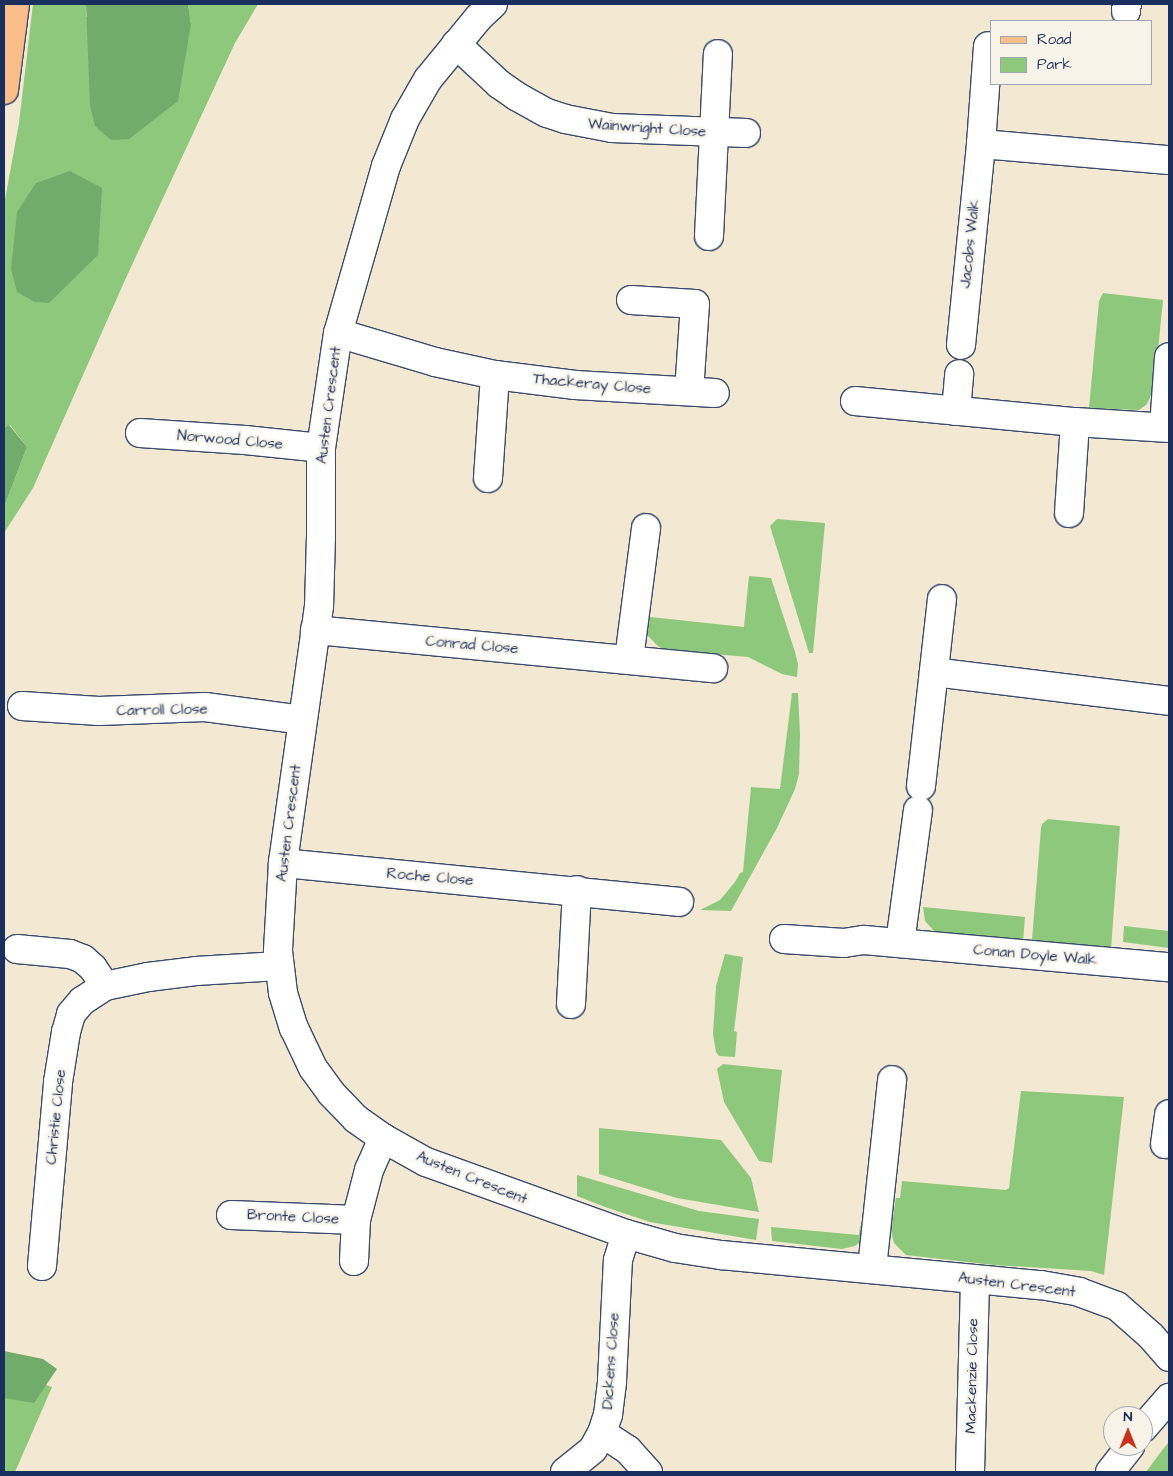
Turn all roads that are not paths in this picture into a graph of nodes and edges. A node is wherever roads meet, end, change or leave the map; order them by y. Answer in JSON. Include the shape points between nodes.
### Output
{"nodes":[{"id":1,"x":14,"y":4,"type":"edge"},
{"id":2,"x":493,"y":4,"type":"edge"},
{"id":3,"x":456,"y":44,"type":"junction"},
{"id":4,"x":988,"y":46,"type":"dead end"},
{"id":5,"x":718,"y":54,"type":"dead end"},
{"id":6,"x":4,"y":90,"type":"edge"},
{"id":7,"x":714,"y":133,"type":"junction"},
{"id":8,"x":746,"y":133,"type":"dead end"},
{"id":9,"x":981,"y":144,"type":"junction"},
{"id":10,"x":1169,"y":160,"type":"edge"},
{"id":11,"x":708,"y":236,"type":"dead end"},
{"id":12,"x":631,"y":300,"type":"dead end"},
{"id":13,"x":338,"y":333,"type":"junction"},
{"id":14,"x":961,"y":345,"type":"dead end"},
{"id":15,"x":1169,"y":357,"type":"edge"},
{"id":16,"x":959,"y":374,"type":"dead end"},
{"id":17,"x":496,"y":375,"type":"junction"},
{"id":18,"x":856,"y":401,"type":"dead end"},
{"id":19,"x":956,"y":411,"type":"junction"},
{"id":20,"x":1075,"y":422,"type":"junction"},
{"id":21,"x":1166,"y":427,"type":"edge"},
{"id":22,"x":140,"y":433,"type":"dead end"},
{"id":23,"x":321,"y":448,"type":"junction"},
{"id":24,"x":488,"y":478,"type":"dead end"},
{"id":25,"x":1069,"y":513,"type":"dead end"},
{"id":26,"x":646,"y":528,"type":"dead end"},
{"id":27,"x":942,"y":599,"type":"dead end"},
{"id":28,"x":315,"y":630,"type":"junction"},
{"id":29,"x":629,"y":659,"type":"junction"},
{"id":30,"x":713,"y":668,"type":"dead end"},
{"id":31,"x":934,"y":672,"type":"junction"},
{"id":32,"x":1169,"y":701,"type":"edge"},
{"id":33,"x":22,"y":706,"type":"dead end"},
{"id":34,"x":302,"y":720,"type":"junction"},
{"id":35,"x":283,"y":863,"type":"junction"},
{"id":36,"x":577,"y":890,"type":"junction"},
{"id":37,"x":680,"y":902,"type":"dead end"},
{"id":38,"x":784,"y":939,"type":"dead end"},
{"id":39,"x":900,"y":943,"type":"junction"},
{"id":40,"x":17,"y":949,"type":"dead end"},
{"id":41,"x":279,"y":966,"type":"junction"},
{"id":42,"x":1169,"y":967,"type":"edge"},
{"id":43,"x":105,"y":986,"type":"junction"},
{"id":44,"x":571,"y":1004,"type":"dead end"},
{"id":45,"x":892,"y":1080,"type":"dead end"},
{"id":46,"x":1169,"y":1114,"type":"edge"},
{"id":47,"x":382,"y":1138,"type":"junction"},
{"id":48,"x":1165,"y":1144,"type":"dead end"},
{"id":49,"x":231,"y":1215,"type":"dead end"},
{"id":50,"x":356,"y":1220,"type":"junction"},
{"id":51,"x":626,"y":1234,"type":"junction"},
{"id":52,"x":354,"y":1261,"type":"dead end"},
{"id":53,"x":42,"y":1266,"type":"dead end"},
{"id":54,"x":872,"y":1268,"type":"junction"},
{"id":55,"x":975,"y":1281,"type":"junction"},
{"id":56,"x":1169,"y":1356,"type":"edge"},
{"id":57,"x":1169,"y":1398,"type":"edge"},
{"id":58,"x":1153,"y":1416,"type":"edge"},
{"id":59,"x":602,"y":1434,"type":"junction"},
{"id":60,"x":1122,"y":1456,"type":"edge"},
{"id":61,"x":565,"y":1472,"type":"edge"},
{"id":62,"x":648,"y":1472,"type":"edge"},
{"id":63,"x":970,"y":1472,"type":"edge"},
{"id":64,"x":1110,"y":1472,"type":"edge"}],
"edges":[{"from":1,"to":6,"type":"main road"},
{"from":2,"to":3,"type":"street","name":"Austen Crescent"},
{"from":3,"to":7,"type":"street","name":"Wainwright Close","via":[[500,84],[547,114],[612,128]]},
{"from":3,"to":13,"type":"street","name":"Austen Crescent","via":[[428,79],[414,103],[386,166]]},
{"from":4,"to":9,"type":"street","name":"Jacobs Walk"},
{"from":5,"to":7,"type":"street","name":"Wainwright Close"},
{"from":7,"to":8,"type":"street","name":"Wainwright Close"},
{"from":7,"to":11,"type":"street","name":"Wainwright Close"},
{"from":9,"to":10,"type":"street"},
{"from":9,"to":14,"type":"street","name":"Jacobs Walk"},
{"from":12,"to":17,"type":"street","name":"Thackeray Close","via":[[695,304],[702,392],[575,385]]},
{"from":13,"to":17,"type":"street","name":"Thackeray Close","via":[[435,362]]},
{"from":13,"to":23,"type":"street","name":"Austen Crescent"},
{"from":15,"to":21,"type":"street"},
{"from":16,"to":19,"type":"street"},
{"from":17,"to":24,"type":"street"},
{"from":18,"to":19,"type":"street"},
{"from":19,"to":20,"type":"street"},
{"from":20,"to":21,"type":"street"},
{"from":20,"to":25,"type":"street"},
{"from":22,"to":23,"type":"street","name":"Norwood Close"},
{"from":23,"to":28,"type":"street","name":"Austen Crescent","via":[[322,536]]},
{"from":26,"to":29,"type":"street"},
{"from":27,"to":31,"type":"street"},
{"from":28,"to":29,"type":"street","name":"Conrad Close"},
{"from":28,"to":34,"type":"street","name":"Austen Crescent"},
{"from":29,"to":30,"type":"street","name":"Conrad Close"},
{"from":31,"to":32,"type":"street"},
{"from":31,"to":39,"type":"street"},
{"from":33,"to":34,"type":"street","name":"Carroll Close","via":[[99,711],[204,707]]},
{"from":34,"to":35,"type":"street","name":"Austen Crescent"},
{"from":35,"to":36,"type":"street","name":"Roche Close"},
{"from":35,"to":41,"type":"street","name":"Austen Crescent"},
{"from":36,"to":37,"type":"street","name":"Roche Close"},
{"from":36,"to":44,"type":"street"},
{"from":38,"to":39,"type":"street","name":"Conan Doyle Walk"},
{"from":39,"to":42,"type":"street","name":"Conan Doyle Walk"},
{"from":40,"to":43,"type":"street","via":[[70,954],[83,959]]},
{"from":41,"to":43,"type":"street","name":"Christie Close","via":[[187,972]]},
{"from":41,"to":47,"type":"street","name":"Austen Crescent","via":[[294,1028],[313,1068],[356,1119]]},
{"from":43,"to":53,"type":"street","name":"Christie Close","via":[[82,1001],[71,1014],[66,1032],[58,1082]]},
{"from":45,"to":54,"type":"street"},
{"from":46,"to":48,"type":"street"},
{"from":47,"to":50,"type":"street","name":"Bronte Close","via":[[369,1170]]},
{"from":47,"to":51,"type":"street","name":"Austen Crescent","via":[[426,1162]]},
{"from":49,"to":50,"type":"street","name":"Bronte Close"},
{"from":50,"to":52,"type":"street","name":"Bronte Close"},
{"from":51,"to":54,"type":"street","name":"Austen Crescent","via":[[675,1248]]},
{"from":51,"to":59,"type":"street","name":"Dickens Close","via":[[618,1260],[612,1381]]},
{"from":54,"to":55,"type":"street","name":"Austen Crescent"},
{"from":55,"to":56,"type":"street","name":"Austen Crescent","via":[[1041,1285],[1101,1299],[1117,1306]]},
{"from":55,"to":63,"type":"street","name":"Mackenzie Close"},
{"from":57,"to":58,"type":"street"},
{"from":59,"to":61,"type":"street","name":"Dickens Close","via":[[593,1448]]},
{"from":59,"to":62,"type":"street","via":[[628,1450]]},
{"from":60,"to":64,"type":"street"}]}
